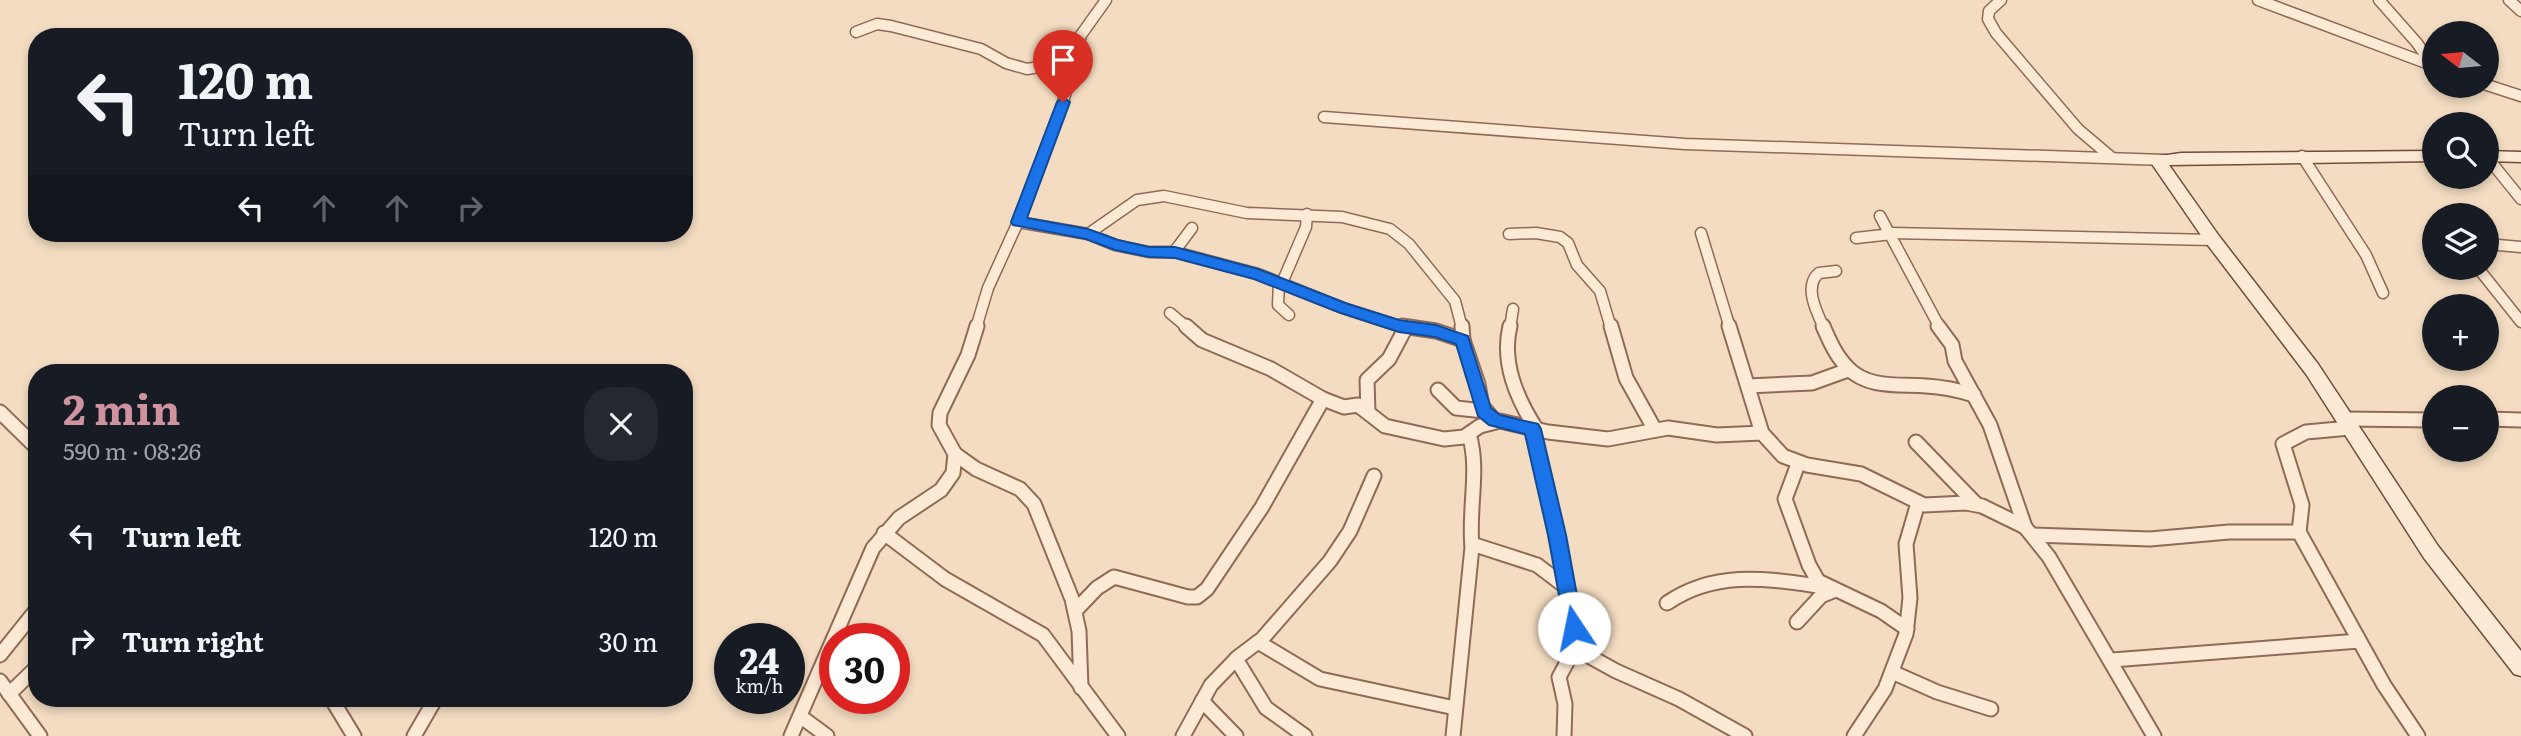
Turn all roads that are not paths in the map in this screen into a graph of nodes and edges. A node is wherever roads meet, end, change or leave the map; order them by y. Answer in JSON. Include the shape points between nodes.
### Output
{"nodes":[{"id":1,"x":1106,"y":0,"type":"edge"},
{"id":2,"x":2001,"y":0,"type":"edge"},
{"id":3,"x":2258,"y":0,"type":"edge"},
{"id":4,"x":2379,"y":0,"type":"edge"},
{"id":5,"x":2509,"y":0,"type":"edge"},
{"id":6,"x":2521,"y":11,"type":"edge"},
{"id":7,"x":2405,"y":30,"type":"junction"},
{"id":8,"x":856,"y":32,"type":"dead end"},
{"id":9,"x":1077,"y":50,"type":"junction"},
{"id":10,"x":2422,"y":51,"type":"edge"},
{"id":11,"x":2403,"y":54,"type":"junction"},
{"id":12,"x":2422,"y":61,"type":"edge"},
{"id":13,"x":2499,"y":89,"type":"edge"},
{"id":14,"x":2521,"y":96,"type":"edge"},
{"id":15,"x":1324,"y":117,"type":"dead end"},
{"id":16,"x":2302,"y":156,"type":"junction"},
{"id":17,"x":2422,"y":156,"type":"edge"},
{"id":18,"x":2499,"y":156,"type":"edge"},
{"id":19,"x":2111,"y":157,"type":"junction"},
{"id":20,"x":2521,"y":157,"type":"edge"},
{"id":21,"x":2165,"y":160,"type":"junction"},
{"id":22,"x":2499,"y":171,"type":"edge"},
{"id":23,"x":2521,"y":199,"type":"edge"},
{"id":24,"x":1307,"y":214,"type":"junction"},
{"id":25,"x":1880,"y":216,"type":"dead end"},
{"id":26,"x":1018,"y":222,"type":"junction"},
{"id":27,"x":1192,"y":228,"type":"dead end"},
{"id":28,"x":1700,"y":233,"type":"dead end"},
{"id":29,"x":1088,"y":234,"type":"junction"},
{"id":30,"x":1509,"y":234,"type":"dead end"},
{"id":31,"x":1892,"y":234,"type":"junction"},
{"id":32,"x":1856,"y":238,"type":"dead end"},
{"id":33,"x":2213,"y":240,"type":"junction"},
{"id":34,"x":2499,"y":245,"type":"edge"},
{"id":35,"x":2521,"y":247,"type":"edge"},
{"id":36,"x":1174,"y":252,"type":"junction"},
{"id":37,"x":1836,"y":271,"type":"dead end"},
{"id":38,"x":2489,"y":280,"type":"edge"},
{"id":39,"x":1281,"y":283,"type":"junction"},
{"id":40,"x":2383,"y":293,"type":"dead end"},
{"id":41,"x":1513,"y":309,"type":"dead end"},
{"id":42,"x":1170,"y":313,"type":"dead end"},
{"id":43,"x":1289,"y":315,"type":"dead end"},
{"id":44,"x":2521,"y":321,"type":"edge"},
{"id":45,"x":1406,"y":327,"type":"junction"},
{"id":46,"x":1463,"y":340,"type":"junction"},
{"id":47,"x":1848,"y":370,"type":"junction"},
{"id":48,"x":1748,"y":386,"type":"junction"},
{"id":49,"x":1438,"y":390,"type":"dead end"},
{"id":50,"x":1974,"y":395,"type":"junction"},
{"id":51,"x":1323,"y":400,"type":"junction"},
{"id":52,"x":1484,"y":411,"type":"junction"},
{"id":53,"x":0,"y":412,"type":"edge"},
{"id":54,"x":1368,"y":412,"type":"junction"},
{"id":55,"x":2499,"y":419,"type":"edge"},
{"id":56,"x":2521,"y":420,"type":"edge"},
{"id":57,"x":1495,"y":421,"type":"junction"},
{"id":58,"x":2422,"y":421,"type":"edge"},
{"id":59,"x":2347,"y":424,"type":"junction"},
{"id":60,"x":1534,"y":429,"type":"junction"},
{"id":61,"x":1655,"y":430,"type":"junction"},
{"id":62,"x":1762,"y":433,"type":"junction"},
{"id":63,"x":1469,"y":434,"type":"junction"},
{"id":64,"x":28,"y":440,"type":"edge"},
{"id":65,"x":1916,"y":442,"type":"dead end"},
{"id":66,"x":955,"y":454,"type":"junction"},
{"id":67,"x":1798,"y":464,"type":"junction"},
{"id":68,"x":1374,"y":476,"type":"dead end"},
{"id":69,"x":1918,"y":503,"type":"junction"},
{"id":70,"x":1976,"y":504,"type":"junction"},
{"id":71,"x":2029,"y":531,"type":"junction"},
{"id":72,"x":884,"y":533,"type":"junction"},
{"id":73,"x":2299,"y":533,"type":"junction"},
{"id":74,"x":1472,"y":544,"type":"junction"},
{"id":75,"x":1566,"y":587,"type":"junction"},
{"id":76,"x":1830,"y":589,"type":"junction"},
{"id":77,"x":1667,"y":603,"type":"dead end"},
{"id":78,"x":1075,"y":611,"type":"junction"},
{"id":79,"x":28,"y":619,"type":"edge"},
{"id":80,"x":1797,"y":622,"type":"dead end"},
{"id":81,"x":1907,"y":629,"type":"junction"},
{"id":82,"x":2359,"y":641,"type":"junction"},
{"id":83,"x":1258,"y":642,"type":"junction"},
{"id":84,"x":1576,"y":649,"type":"junction"},
{"id":85,"x":0,"y":655,"type":"edge"},
{"id":86,"x":1236,"y":659,"type":"junction"},
{"id":87,"x":2112,"y":660,"type":"junction"},
{"id":88,"x":2521,"y":667,"type":"edge"},
{"id":89,"x":28,"y":672,"type":"edge"},
{"id":90,"x":1892,"y":673,"type":"junction"},
{"id":91,"x":4,"y":687,"type":"edge"},
{"id":92,"x":1081,"y":689,"type":"junction"},
{"id":93,"x":1202,"y":701,"type":"junction"},
{"id":94,"x":336,"y":707,"type":"edge"},
{"id":95,"x":431,"y":707,"type":"edge"},
{"id":96,"x":1455,"y":708,"type":"junction"},
{"id":97,"x":1991,"y":709,"type":"dead end"},
{"id":98,"x":800,"y":716,"type":"junction"},
{"id":99,"x":40,"y":736,"type":"edge"},
{"id":100,"x":354,"y":736,"type":"edge"},
{"id":101,"x":414,"y":736,"type":"edge"},
{"id":102,"x":791,"y":736,"type":"edge"},
{"id":103,"x":827,"y":736,"type":"edge"},
{"id":104,"x":1118,"y":736,"type":"edge"},
{"id":105,"x":1183,"y":736,"type":"edge"},
{"id":106,"x":1236,"y":736,"type":"edge"},
{"id":107,"x":1305,"y":736,"type":"edge"},
{"id":108,"x":1453,"y":736,"type":"edge"},
{"id":109,"x":1564,"y":736,"type":"edge"},
{"id":110,"x":1745,"y":736,"type":"edge"},
{"id":111,"x":1854,"y":736,"type":"edge"},
{"id":112,"x":2154,"y":736,"type":"edge"},
{"id":113,"x":2418,"y":736,"type":"edge"}],
"edges":[{"from":1,"to":9,"type":"street","via":[[1087,24]]},
{"from":2,"to":19,"type":"street","via":[[1989,11],[1996,33],[2078,129]]},
{"from":3,"to":11,"type":"street"},
{"from":4,"to":7,"type":"street"},
{"from":5,"to":6,"type":"street"},
{"from":7,"to":10,"type":"street"},
{"from":7,"to":11,"type":"street"},
{"from":8,"to":9,"type":"street","via":[[877,24],[891,26],[981,49],[1030,69]]},
{"from":9,"to":26,"type":"street","via":[[1063,102]]},
{"from":11,"to":12,"type":"street"},
{"from":13,"to":14,"type":"street"},
{"from":15,"to":19,"type":"street","via":[[1685,144]]},
{"from":16,"to":17,"type":"street"},
{"from":16,"to":21,"type":"street"},
{"from":16,"to":40,"type":"street","via":[[2366,256]]},
{"from":18,"to":20,"type":"street"},
{"from":19,"to":21,"type":"street"},
{"from":21,"to":33,"type":"street","via":[[2161,167]]},
{"from":22,"to":23,"type":"street"},
{"from":24,"to":29,"type":"street","via":[[1247,213],[1164,196],[1125,206]]},
{"from":24,"to":39,"type":"street","via":[[1306,227]]},
{"from":24,"to":46,"type":"street","via":[[1373,223],[1404,239],[1452,297]]},
{"from":25,"to":31,"type":"street"},
{"from":26,"to":29,"type":"street"},
{"from":26,"to":66,"type":"street","via":[[988,288],[968,355],[940,413],[939,425]]},
{"from":27,"to":36,"type":"street"},
{"from":28,"to":48,"type":"street"},
{"from":29,"to":36,"type":"street","via":[[1115,245]]},
{"from":30,"to":61,"type":"street","via":[[1536,233],[1568,243],[1577,265],[1600,291],[1626,378]]},
{"from":31,"to":32,"type":"street"},
{"from":31,"to":33,"type":"street"},
{"from":31,"to":50,"type":"street"},
{"from":33,"to":59,"type":"street","via":[[2312,369]]},
{"from":34,"to":35,"type":"street"},
{"from":36,"to":39,"type":"street"},
{"from":37,"to":47,"type":"street","via":[[1814,277],[1812,294],[1827,340]]},
{"from":38,"to":44,"type":"street"},
{"from":39,"to":43,"type":"street","via":[[1278,305]]},
{"from":39,"to":45,"type":"street"},
{"from":41,"to":60,"type":"street","via":[[1507,342],[1511,368]]},
{"from":42,"to":51,"type":"street","via":[[1202,340],[1270,369]]},
{"from":45,"to":46,"type":"street"},
{"from":45,"to":54,"type":"street","via":[[1389,359],[1367,380]]},
{"from":46,"to":52,"type":"street"},
{"from":47,"to":48,"type":"street","via":[[1806,384]]},
{"from":47,"to":50,"type":"street","via":[[1871,383],[1945,387]]},
{"from":48,"to":62,"type":"street"},
{"from":49,"to":52,"type":"street","via":[[1456,408]]},
{"from":50,"to":71,"type":"street","via":[[1990,425],[2016,507]]},
{"from":51,"to":54,"type":"street","via":[[1344,407],[1358,405]]},
{"from":51,"to":78,"type":"street","via":[[1231,560],[1206,593],[1182,595],[1114,577],[1097,587]]},
{"from":52,"to":57,"type":"street"},
{"from":53,"to":64,"type":"street"},
{"from":54,"to":63,"type":"street","via":[[1385,426],[1426,436],[1450,440]]},
{"from":55,"to":56,"type":"street"},
{"from":57,"to":60,"type":"street"},
{"from":57,"to":63,"type":"street"},
{"from":58,"to":59,"type":"street"},
{"from":59,"to":73,"type":"street","via":[[2292,435],[2283,443],[2302,505]]},
{"from":59,"to":88,"type":"street","via":[[2431,552]]},
{"from":60,"to":61,"type":"street","via":[[1608,439]]},
{"from":60,"to":75,"type":"street"},
{"from":61,"to":62,"type":"street"},
{"from":62,"to":67,"type":"street","via":[[1782,455]]},
{"from":63,"to":74,"type":"street","via":[[1475,454]]},
{"from":65,"to":70,"type":"street"},
{"from":66,"to":72,"type":"street","via":[[953,473],[941,490]]},
{"from":66,"to":78,"type":"street","via":[[1020,489],[1034,504]]},
{"from":67,"to":69,"type":"street","via":[[1858,473]]},
{"from":67,"to":76,"type":"street","via":[[1785,499],[1813,575]]},
{"from":68,"to":83,"type":"street","via":[[1350,531],[1330,561]]},
{"from":69,"to":70,"type":"street","via":[[1936,507]]},
{"from":69,"to":81,"type":"street","via":[[1905,546],[1910,598]]},
{"from":70,"to":71,"type":"street"},
{"from":71,"to":73,"type":"street","via":[[2150,539],[2229,531]]},
{"from":71,"to":87,"type":"street"},
{"from":72,"to":92,"type":"street","via":[[945,579],[1044,635]]},
{"from":72,"to":98,"type":"street","via":[[851,595]]},
{"from":73,"to":82,"type":"street"},
{"from":74,"to":75,"type":"street","via":[[1528,561]]},
{"from":74,"to":96,"type":"street"},
{"from":75,"to":84,"type":"street"},
{"from":76,"to":77,"type":"street","via":[[1769,579],[1717,581],[1696,585]]},
{"from":76,"to":80,"type":"street"},
{"from":76,"to":81,"type":"street","via":[[1881,611]]},
{"from":78,"to":92,"type":"street"},
{"from":79,"to":85,"type":"street"},
{"from":81,"to":90,"type":"street"},
{"from":82,"to":87,"type":"street"},
{"from":82,"to":113,"type":"street"},
{"from":83,"to":86,"type":"street"},
{"from":83,"to":96,"type":"street","via":[[1320,679]]},
{"from":84,"to":109,"type":"street","via":[[1559,677],[1566,704]]},
{"from":84,"to":110,"type":"street"},
{"from":86,"to":93,"type":"street"},
{"from":86,"to":107,"type":"street","via":[[1266,708]]},
{"from":87,"to":112,"type":"street"},
{"from":89,"to":91,"type":"street"},
{"from":90,"to":97,"type":"street"},
{"from":90,"to":111,"type":"street"},
{"from":91,"to":99,"type":"street"},
{"from":92,"to":104,"type":"street"},
{"from":93,"to":105,"type":"street"},
{"from":93,"to":106,"type":"street"},
{"from":94,"to":100,"type":"street"},
{"from":95,"to":101,"type":"street"},
{"from":96,"to":108,"type":"street"},
{"from":98,"to":102,"type":"street"},
{"from":98,"to":103,"type":"street"}]}
